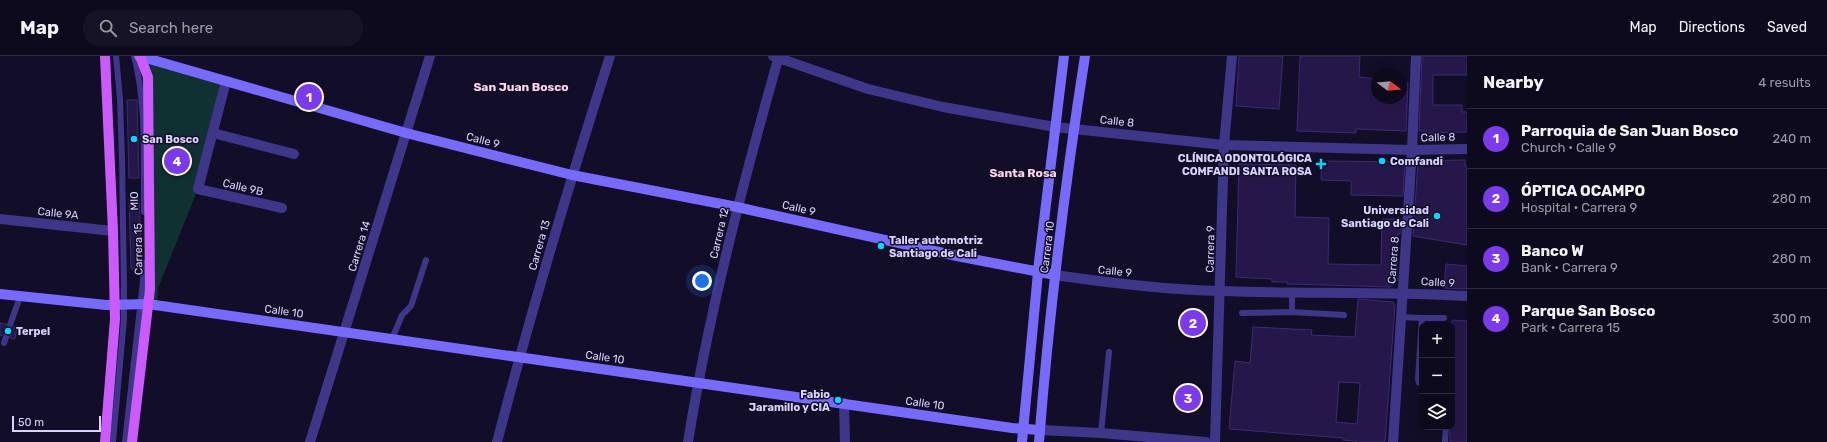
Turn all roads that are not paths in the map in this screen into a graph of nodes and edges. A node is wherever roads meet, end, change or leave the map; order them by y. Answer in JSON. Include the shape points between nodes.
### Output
{"nodes":[{"id":1,"x":105,"y":56,"type":"edge"},
{"id":2,"x":116,"y":56,"type":"edge"},
{"id":3,"x":134,"y":56,"type":"edge"},
{"id":4,"x":140,"y":56,"type":"edge"},
{"id":5,"x":430,"y":56,"type":"edge"},
{"id":6,"x":610,"y":56,"type":"edge"},
{"id":7,"x":1064,"y":56,"type":"edge"},
{"id":8,"x":1085,"y":56,"type":"edge"},
{"id":9,"x":1232,"y":56,"type":"edge"},
{"id":10,"x":1416,"y":56,"type":"edge"},
{"id":11,"x":777,"y":57,"type":"edge"},
{"id":12,"x":226,"y":81,"type":"junction"},
{"id":13,"x":1056,"y":127,"type":"junction"},
{"id":14,"x":1073,"y":128,"type":"junction"},
{"id":15,"x":213,"y":133,"type":"junction"},
{"id":16,"x":406,"y":133,"type":"junction"},
{"id":17,"x":1224,"y":145,"type":"junction"},
{"id":18,"x":1467,"y":149,"type":"edge"},
{"id":19,"x":1412,"y":150,"type":"junction"},
{"id":20,"x":294,"y":154,"type":"dead end"},
{"id":21,"x":572,"y":175,"type":"junction"},
{"id":22,"x":737,"y":207,"type":"junction"},
{"id":23,"x":282,"y":208,"type":"dead end"},
{"id":24,"x":0,"y":219,"type":"edge"},
{"id":25,"x":113,"y":231,"type":"junction"},
{"id":26,"x":426,"y":260,"type":"dead end"},
{"id":27,"x":1038,"y":273,"type":"junction"},
{"id":28,"x":1056,"y":275,"type":"junction"},
{"id":29,"x":1221,"y":291,"type":"junction"},
{"id":30,"x":1292,"y":292,"type":"junction"},
{"id":31,"x":1402,"y":292,"type":"junction"},
{"id":32,"x":0,"y":294,"type":"edge"},
{"id":33,"x":1467,"y":296,"type":"edge"},
{"id":34,"x":20,"y":297,"type":"junction"},
{"id":35,"x":144,"y":304,"type":"junction"},
{"id":36,"x":119,"y":305,"type":"junction"},
{"id":37,"x":1292,"y":312,"type":"junction"},
{"id":38,"x":1242,"y":313,"type":"dead end"},
{"id":39,"x":1344,"y":315,"type":"dead end"},
{"id":40,"x":1400,"y":317,"type":"junction"},
{"id":41,"x":1422,"y":318,"type":"junction"},
{"id":42,"x":1444,"y":318,"type":"dead end"},
{"id":43,"x":10,"y":325,"type":"dead end"},
{"id":44,"x":344,"y":332,"type":"junction"},
{"id":45,"x":392,"y":339,"type":"junction"},
{"id":46,"x":1109,"y":352,"type":"dead end"},
{"id":47,"x":519,"y":357,"type":"junction"},
{"id":48,"x":1419,"y":358,"type":"edge"},
{"id":49,"x":1419,"y":364,"type":"edge"},
{"id":50,"x":698,"y":382,"type":"junction"},
{"id":51,"x":1419,"y":383,"type":"edge"},
{"id":52,"x":844,"y":404,"type":"junction"},
{"id":53,"x":1023,"y":429,"type":"junction"},
{"id":54,"x":1040,"y":430,"type":"junction"},
{"id":55,"x":1446,"y":430,"type":"edge"},
{"id":56,"x":1101,"y":433,"type":"junction"},
{"id":57,"x":106,"y":442,"type":"edge"},
{"id":58,"x":113,"y":442,"type":"edge"},
{"id":59,"x":125,"y":442,"type":"edge"},
{"id":60,"x":132,"y":442,"type":"edge"},
{"id":61,"x":310,"y":442,"type":"edge"},
{"id":62,"x":497,"y":442,"type":"edge"},
{"id":63,"x":688,"y":442,"type":"edge"},
{"id":64,"x":845,"y":442,"type":"edge"},
{"id":65,"x":1022,"y":442,"type":"edge"},
{"id":66,"x":1039,"y":442,"type":"edge"},
{"id":67,"x":1206,"y":442,"type":"edge"},
{"id":68,"x":1215,"y":442,"type":"edge"},
{"id":69,"x":1393,"y":442,"type":"edge"},
{"id":70,"x":1444,"y":442,"type":"edge"}],
"edges":[{"from":1,"to":25,"type":"main road"},
{"from":2,"to":36,"type":"lane","name":"MIO","via":[[122,160]]},
{"from":3,"to":35,"type":"lane","name":"MIO","via":[[142,100]]},
{"from":4,"to":12,"type":"main road","name":"Calle 9"},
{"from":4,"to":35,"type":"main road","name":"Carrera 15","via":[[148,77],[150,289]]},
{"from":5,"to":16,"type":"street","name":"Carrera 14"},
{"from":6,"to":21,"type":"street","name":"Carrera 13"},
{"from":7,"to":13,"type":"main road","name":"Carrera 10"},
{"from":8,"to":14,"type":"main road","name":"Carrera 10"},
{"from":9,"to":17,"type":"street","name":"Carrera 9"},
{"from":10,"to":19,"type":"street","name":"Carrera 8"},
{"from":11,"to":13,"type":"street","name":"Calle 8","via":[[868,89],[935,106]]},
{"from":11,"to":22,"type":"street","name":"Carrera 12"},
{"from":12,"to":15,"type":"street"},
{"from":12,"to":16,"type":"main road","name":"Calle 9"},
{"from":13,"to":14,"type":"street","name":"Calle 8"},
{"from":13,"to":27,"type":"main road","name":"Carrera 10"},
{"from":14,"to":17,"type":"street","name":"Calle 8"},
{"from":14,"to":28,"type":"main road","name":"Carrera 10"},
{"from":15,"to":20,"type":"street"},
{"from":15,"to":23,"type":"street","name":"Calle 9B","via":[[198,189]]},
{"from":16,"to":21,"type":"main road","name":"Calle 9"},
{"from":16,"to":44,"type":"street","name":"Carrera 14"},
{"from":17,"to":19,"type":"street","name":"Calle 8"},
{"from":17,"to":29,"type":"street","name":"Carrera 9"},
{"from":18,"to":19,"type":"street","name":"Calle 8"},
{"from":19,"to":31,"type":"street","name":"Carrera 8"},
{"from":21,"to":22,"type":"main road","name":"Calle 9"},
{"from":21,"to":47,"type":"street","name":"Carrera 13"},
{"from":22,"to":27,"type":"main road","name":"Calle 9"},
{"from":22,"to":50,"type":"street","name":"Carrera 12"},
{"from":24,"to":25,"type":"street","name":"Calle 9A"},
{"from":25,"to":36,"type":"main road"},
{"from":26,"to":45,"type":"lane","via":[[411,306],[402,315]]},
{"from":27,"to":28,"type":"main road","name":"Calle 9"},
{"from":27,"to":53,"type":"main road","name":"Carrera 10"},
{"from":28,"to":29,"type":"street","name":"Calle 9","via":[[1156,287]]},
{"from":28,"to":54,"type":"main road","name":"Carrera 10"},
{"from":29,"to":30,"type":"street","name":"Calle 9"},
{"from":29,"to":68,"type":"street","name":"Carrera 9"},
{"from":30,"to":31,"type":"street","name":"Calle 9"},
{"from":30,"to":37,"type":"lane"},
{"from":31,"to":33,"type":"street","name":"Calle 9"},
{"from":31,"to":40,"type":"street","name":"Carrera 8"},
{"from":32,"to":34,"type":"main road","name":"Calle 10"},
{"from":34,"to":36,"type":"main road","name":"Calle 10"},
{"from":34,"to":43,"type":"lane"},
{"from":35,"to":36,"type":"main road","name":"Calle 10"},
{"from":35,"to":44,"type":"main road","name":"Calle 10"},
{"from":35,"to":59,"type":"lane","name":"MIO"},
{"from":35,"to":60,"type":"main road","name":"Carrera 15"},
{"from":36,"to":57,"type":"main road"},
{"from":36,"to":58,"type":"lane","name":"MIO"},
{"from":37,"to":38,"type":"lane"},
{"from":37,"to":39,"type":"lane"},
{"from":40,"to":41,"type":"lane"},
{"from":40,"to":69,"type":"street","name":"Carrera 8"},
{"from":41,"to":42,"type":"lane"},
{"from":41,"to":48,"type":"lane"},
{"from":44,"to":45,"type":"main road","name":"Calle 10"},
{"from":44,"to":61,"type":"street","name":"Carrera 14"},
{"from":45,"to":47,"type":"main road","name":"Calle 10"},
{"from":46,"to":56,"type":"lane"},
{"from":47,"to":50,"type":"main road","name":"Calle 10"},
{"from":47,"to":62,"type":"street","name":"Carrera 13"},
{"from":49,"to":51,"type":"lane"},
{"from":50,"to":52,"type":"main road","name":"Calle 10"},
{"from":50,"to":63,"type":"street","name":"Carrera 12"},
{"from":52,"to":53,"type":"main road","name":"Calle 10"},
{"from":52,"to":64,"type":"street"},
{"from":53,"to":54,"type":"main road","name":"Calle 10"},
{"from":53,"to":65,"type":"main road","name":"Carrera 10"},
{"from":54,"to":56,"type":"street","name":"Calle 10"},
{"from":54,"to":66,"type":"main road","name":"Carrera 10"},
{"from":55,"to":70,"type":"lane"},
{"from":56,"to":67,"type":"street","name":"Calle 10"}]}
